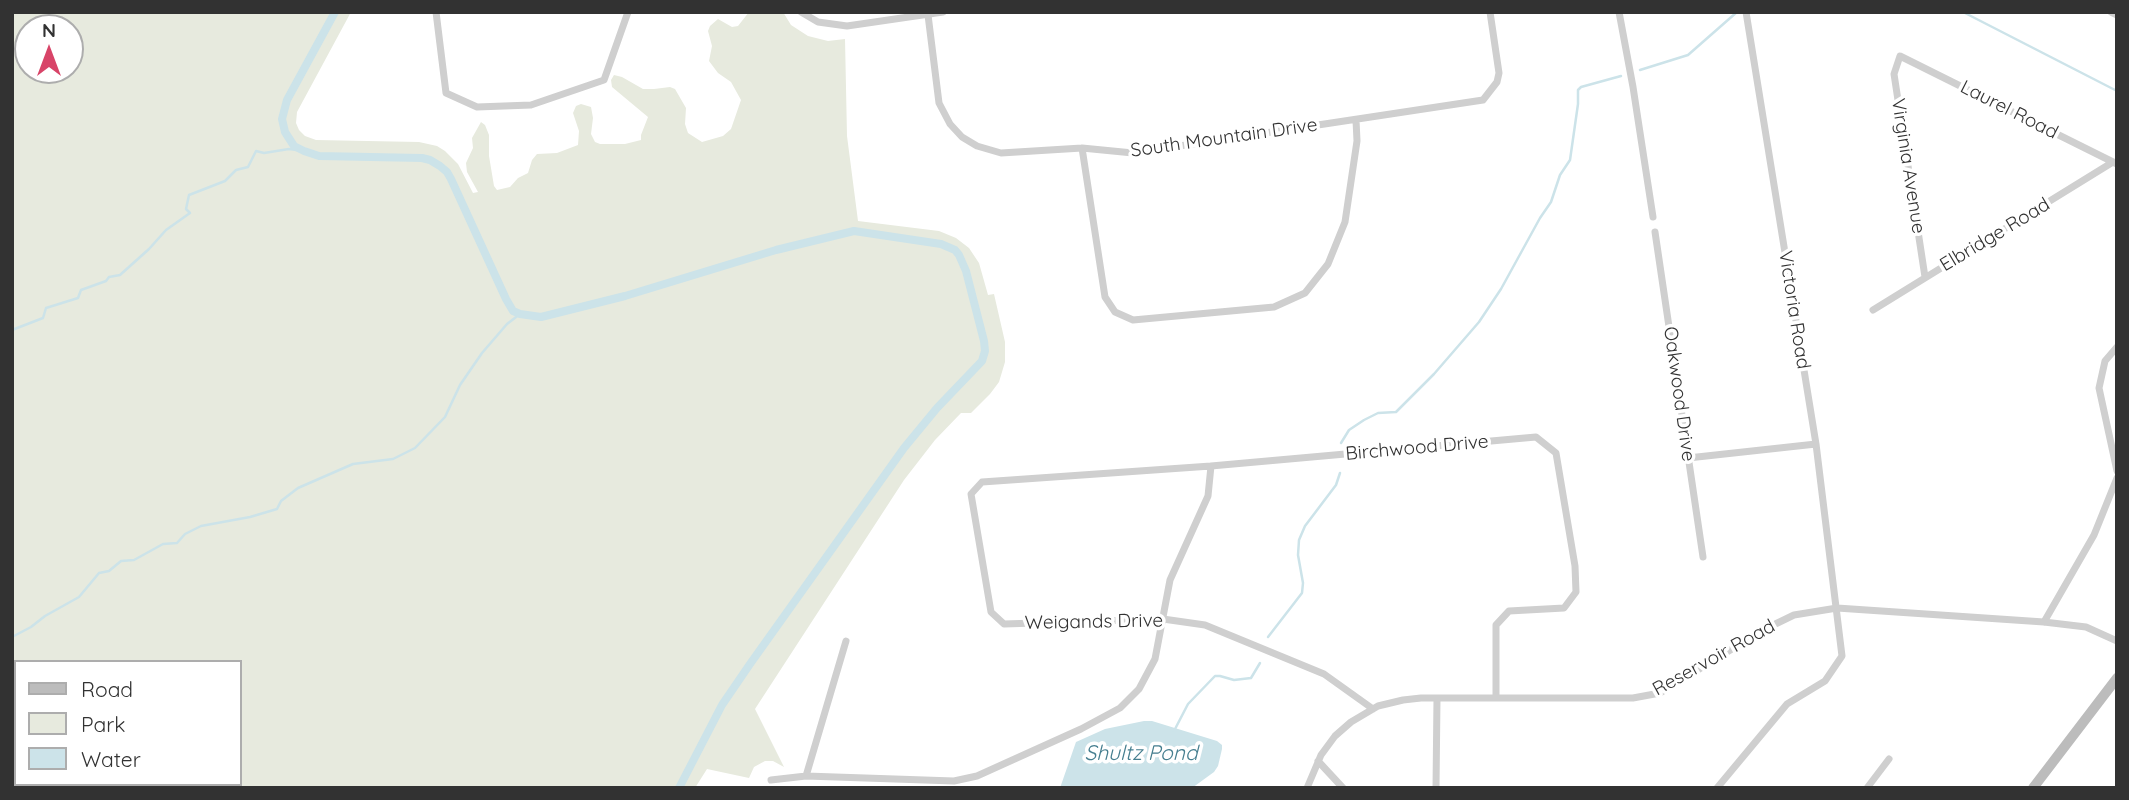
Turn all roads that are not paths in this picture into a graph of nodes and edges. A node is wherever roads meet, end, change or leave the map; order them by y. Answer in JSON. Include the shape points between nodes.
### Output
{"nodes":[{"id":1,"x":436,"y":12,"type":"edge"},
{"id":2,"x":628,"y":12,"type":"edge"},
{"id":3,"x":801,"y":12,"type":"edge"},
{"id":4,"x":943,"y":12,"type":"edge"},
{"id":5,"x":1490,"y":12,"type":"edge"},
{"id":6,"x":1619,"y":12,"type":"edge"},
{"id":7,"x":1746,"y":12,"type":"edge"},
{"id":8,"x":2111,"y":12,"type":"edge"},
{"id":9,"x":928,"y":15,"type":"junction"},
{"id":10,"x":2117,"y":15,"type":"edge"},
{"id":11,"x":1900,"y":56,"type":"joint"},
{"id":12,"x":1356,"y":120,"type":"junction"},
{"id":13,"x":1082,"y":148,"type":"junction"},
{"id":14,"x":2115,"y":162,"type":"edge"},
{"id":15,"x":1653,"y":217,"type":"dead end"},
{"id":16,"x":1655,"y":232,"type":"dead end"},
{"id":17,"x":1925,"y":277,"type":"junction"},
{"id":18,"x":1873,"y":310,"type":"dead end"},
{"id":19,"x":2117,"y":347,"type":"edge"},
{"id":20,"x":1816,"y":444,"type":"junction"},
{"id":21,"x":1688,"y":458,"type":"junction"},
{"id":22,"x":1210,"y":466,"type":"junction"},
{"id":23,"x":2117,"y":471,"type":"edge"},
{"id":24,"x":2117,"y":478,"type":"edge"},
{"id":25,"x":1703,"y":557,"type":"dead end"},
{"id":26,"x":1838,"y":608,"type":"junction"},
{"id":27,"x":1163,"y":619,"type":"junction"},
{"id":28,"x":2044,"y":622,"type":"junction"},
{"id":29,"x":1004,"y":624,"type":"joint"},
{"id":30,"x":846,"y":640,"type":"dead end"},
{"id":31,"x":2117,"y":641,"type":"edge"},
{"id":32,"x":2117,"y":678,"type":"edge"},
{"id":33,"x":1437,"y":698,"type":"junction"},
{"id":34,"x":1496,"y":698,"type":"junction"},
{"id":35,"x":1373,"y":709,"type":"junction"},
{"id":36,"x":1889,"y":759,"type":"dead end"},
{"id":37,"x":1318,"y":761,"type":"junction"},
{"id":38,"x":806,"y":776,"type":"junction"},
{"id":39,"x":771,"y":780,"type":"dead end"},
{"id":40,"x":1307,"y":788,"type":"edge"},
{"id":41,"x":1343,"y":788,"type":"edge"},
{"id":42,"x":1436,"y":788,"type":"edge"},
{"id":43,"x":1717,"y":788,"type":"edge"},
{"id":44,"x":1867,"y":788,"type":"edge"},
{"id":45,"x":2033,"y":788,"type":"edge"}],
"edges":[{"from":1,"to":2,"type":"street","via":[[446,93],[477,107],[531,105],[604,80]]},
{"from":3,"to":9,"type":"street","via":[[818,22],[846,26]]},
{"from":4,"to":9,"type":"street"},
{"from":5,"to":12,"type":"street","name":"South Mountain Drive","via":[[1499,73],[1483,100]]},
{"from":6,"to":15,"type":"street"},
{"from":7,"to":20,"type":"street","name":"Victoria Road"},
{"from":8,"to":10,"type":"street"},
{"from":9,"to":13,"type":"street","name":"South Mountain Drive","via":[[939,103],[962,137],[1001,153]]},
{"from":11,"to":14,"type":"street","name":"Laurel Road"},
{"from":11,"to":17,"type":"street","name":"Virginia Avenue","via":[[1894,74]]},
{"from":12,"to":13,"type":"street","name":"South Mountain Drive","via":[[1132,153]]},
{"from":12,"to":13,"type":"street","via":[[1345,222],[1328,264],[1306,293],[1274,307],[1133,320],[1115,312],[1105,297]]},
{"from":14,"to":17,"type":"street","name":"Elbridge Road"},
{"from":16,"to":21,"type":"street","name":"Oakwood Drive"},
{"from":17,"to":18,"type":"street","name":"Elbridge Road"},
{"from":19,"to":23,"type":"street","via":[[2105,361],[2099,388]]},
{"from":20,"to":21,"type":"street"},
{"from":20,"to":26,"type":"street","name":"Victoria Road"},
{"from":21,"to":25,"type":"street","name":"Oakwood Drive"},
{"from":22,"to":27,"type":"street","via":[[1208,496],[1170,580]]},
{"from":22,"to":29,"type":"street","name":"Birchwood Drive","via":[[982,482],[971,494],[991,612]]},
{"from":22,"to":34,"type":"street","name":"Birchwood Drive","via":[[1536,438],[1556,453],[1576,592],[1564,608],[1509,611],[1496,625]]},
{"from":24,"to":28,"type":"street","via":[[2094,535]]},
{"from":26,"to":28,"type":"street","name":"Reservoir Road"},
{"from":26,"to":34,"type":"street","name":"Reservoir Road","via":[[1794,615],[1660,693],[1633,698]]},
{"from":26,"to":43,"type":"street","name":"Victoria Road","via":[[1842,656],[1825,681],[1787,704]]},
{"from":27,"to":29,"type":"street","name":"Weigands Drive"},
{"from":27,"to":35,"type":"street","name":"Weigands Drive","via":[[1218,629],[1311,668]]},
{"from":27,"to":38,"type":"street","via":[[1155,659],[1129,701],[1081,729],[977,776],[954,781]]},
{"from":28,"to":31,"type":"street","name":"Reservoir Road","via":[[2086,627]]},
{"from":30,"to":38,"type":"street"},
{"from":32,"to":45,"type":"street"},
{"from":33,"to":34,"type":"street","name":"Reservoir Road"},
{"from":33,"to":35,"type":"street","name":"Reservoir Road","via":[[1404,700]]},
{"from":33,"to":42,"type":"street"},
{"from":35,"to":37,"type":"street","name":"Reservoir Road","via":[[1335,736]]},
{"from":36,"to":44,"type":"street"},
{"from":37,"to":40,"type":"street","name":"Reservoir Road"},
{"from":37,"to":41,"type":"street"},
{"from":38,"to":39,"type":"street"}]}
